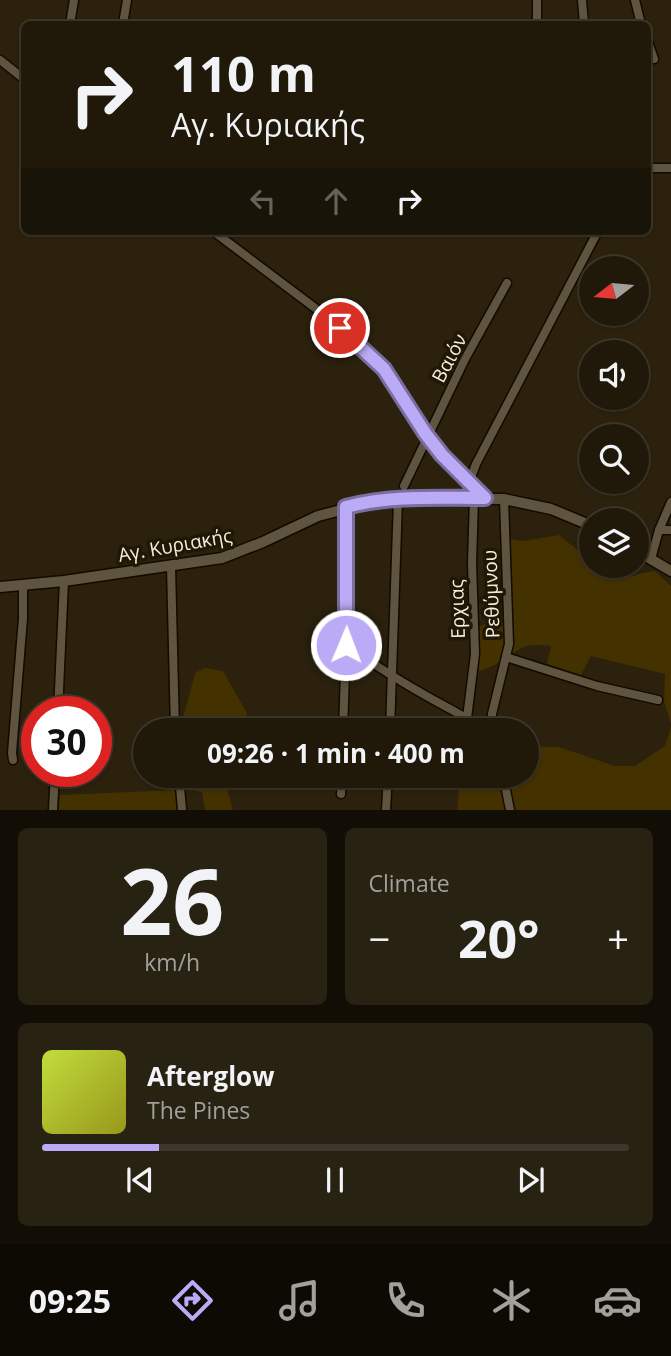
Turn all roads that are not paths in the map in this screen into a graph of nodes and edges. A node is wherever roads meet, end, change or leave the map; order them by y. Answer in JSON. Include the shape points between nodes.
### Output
{"nodes":[{"id":1,"x":74,"y":0,"type":"edge"},
{"id":2,"x":127,"y":0,"type":"edge"},
{"id":3,"x":537,"y":0,"type":"edge"},
{"id":4,"x":582,"y":0,"type":"edge"},
{"id":5,"x":635,"y":0,"type":"edge"},
{"id":6,"x":70,"y":21,"type":"edge"},
{"id":7,"x":124,"y":21,"type":"edge"},
{"id":8,"x":537,"y":21,"type":"edge"},
{"id":9,"x":584,"y":21,"type":"edge"},
{"id":10,"x":640,"y":21,"type":"edge"},
{"id":11,"x":651,"y":50,"type":"edge"},
{"id":12,"x":654,"y":59,"type":"dead end"},
{"id":13,"x":0,"y":60,"type":"edge"},
{"id":14,"x":21,"y":77,"type":"edge"},
{"id":15,"x":651,"y":168,"type":"edge"},
{"id":16,"x":671,"y":168,"type":"edge"},
{"id":17,"x":218,"y":235,"type":"edge"},
{"id":18,"x":596,"y":235,"type":"edge"},
{"id":19,"x":508,"y":283,"type":"dead end"},
{"id":20,"x":427,"y":435,"type":"junction"},
{"id":21,"x":469,"y":482,"type":"junction"},
{"id":22,"x":404,"y":486,"type":"dead end"},
{"id":23,"x":480,"y":498,"type":"junction"},
{"id":24,"x":503,"y":499,"type":"junction"},
{"id":25,"x":398,"y":500,"type":"junction"},
{"id":26,"x":671,"y":502,"type":"edge"},
{"id":27,"x":346,"y":507,"type":"junction"},
{"id":28,"x":579,"y":521,"type":"edge"},
{"id":29,"x":659,"y":530,"type":"junction"},
{"id":30,"x":671,"y":530,"type":"edge"},
{"id":31,"x":651,"y":559,"type":"joint"},
{"id":32,"x":171,"y":566,"type":"junction"},
{"id":33,"x":671,"y":571,"type":"edge"},
{"id":34,"x":64,"y":581,"type":"junction"},
{"id":35,"x":23,"y":584,"type":"junction"},
{"id":36,"x":0,"y":587,"type":"edge"},
{"id":37,"x":324,"y":627,"type":"dead end"},
{"id":38,"x":346,"y":645,"type":"junction"},
{"id":39,"x":506,"y":657,"type":"junction"},
{"id":40,"x":393,"y":676,"type":"junction"},
{"id":41,"x":59,"y":696,"type":"edge"},
{"id":42,"x":658,"y":700,"type":"dead end"},
{"id":43,"x":175,"y":718,"type":"edge"},
{"id":44,"x":343,"y":718,"type":"edge"},
{"id":45,"x":391,"y":718,"type":"edge"},
{"id":46,"x":467,"y":718,"type":"joint"},
{"id":47,"x":493,"y":718,"type":"edge"},
{"id":48,"x":13,"y":760,"type":"dead end"},
{"id":49,"x":54,"y":787,"type":"edge"},
{"id":50,"x":180,"y":788,"type":"edge"},
{"id":51,"x":341,"y":788,"type":"edge"},
{"id":52,"x":387,"y":788,"type":"edge"},
{"id":53,"x":506,"y":788,"type":"edge"},
{"id":54,"x":341,"y":794,"type":"dead end"},
{"id":55,"x":53,"y":810,"type":"edge"},
{"id":56,"x":183,"y":810,"type":"edge"},
{"id":57,"x":386,"y":810,"type":"edge"},
{"id":58,"x":510,"y":810,"type":"edge"}],
"edges":[{"from":1,"to":6,"type":"street"},
{"from":2,"to":7,"type":"street"},
{"from":3,"to":8,"type":"street"},
{"from":4,"to":9,"type":"street"},
{"from":5,"to":10,"type":"street"},
{"from":11,"to":12,"type":"street"},
{"from":13,"to":14,"type":"street"},
{"from":15,"to":16,"type":"street"},
{"from":17,"to":20,"type":"street","via":[[361,345],[384,369]]},
{"from":18,"to":21,"type":"street"},
{"from":19,"to":20,"type":"street","name":"Βαιόν"},
{"from":20,"to":21,"type":"street"},
{"from":20,"to":22,"type":"street","name":"Βαιόν"},
{"from":21,"to":23,"type":"street"},
{"from":23,"to":24,"type":"street","name":"Αγ. Κυριακής"},
{"from":23,"to":25,"type":"street","name":"Αγ. Κυριακής"},
{"from":23,"to":46,"type":"street","name":"Ερχιας","via":[[472,563],[475,654]]},
{"from":24,"to":28,"type":"street","name":"Αγ. Κυριακής","via":[[551,509]]},
{"from":24,"to":39,"type":"street","name":"Ρεθύμνου","via":[[510,630]]},
{"from":25,"to":27,"type":"street","name":"Αγ. Κυριακής"},
{"from":25,"to":40,"type":"street"},
{"from":26,"to":29,"type":"street"},
{"from":27,"to":32,"type":"street","name":"Αγ. Κυριακής","via":[[222,558]]},
{"from":27,"to":38,"type":"street"},
{"from":29,"to":30,"type":"street"},
{"from":29,"to":31,"type":"street"},
{"from":31,"to":33,"type":"street"},
{"from":32,"to":34,"type":"street","name":"Αγ. Κυριακής"},
{"from":32,"to":43,"type":"street"},
{"from":34,"to":35,"type":"street","name":"Αγ. Κυριακής"},
{"from":34,"to":41,"type":"street"},
{"from":35,"to":36,"type":"street","name":"Αγ. Κυριακής"},
{"from":35,"to":48,"type":"street"},
{"from":37,"to":38,"type":"street"},
{"from":38,"to":40,"type":"street"},
{"from":38,"to":44,"type":"street"},
{"from":39,"to":42,"type":"street"},
{"from":39,"to":47,"type":"street","name":"Ρεθύμνου"},
{"from":40,"to":45,"type":"street"},
{"from":40,"to":46,"type":"street"},
{"from":49,"to":55,"type":"street"},
{"from":50,"to":56,"type":"street"},
{"from":51,"to":54,"type":"street"},
{"from":52,"to":57,"type":"street"},
{"from":53,"to":58,"type":"street"}]}
